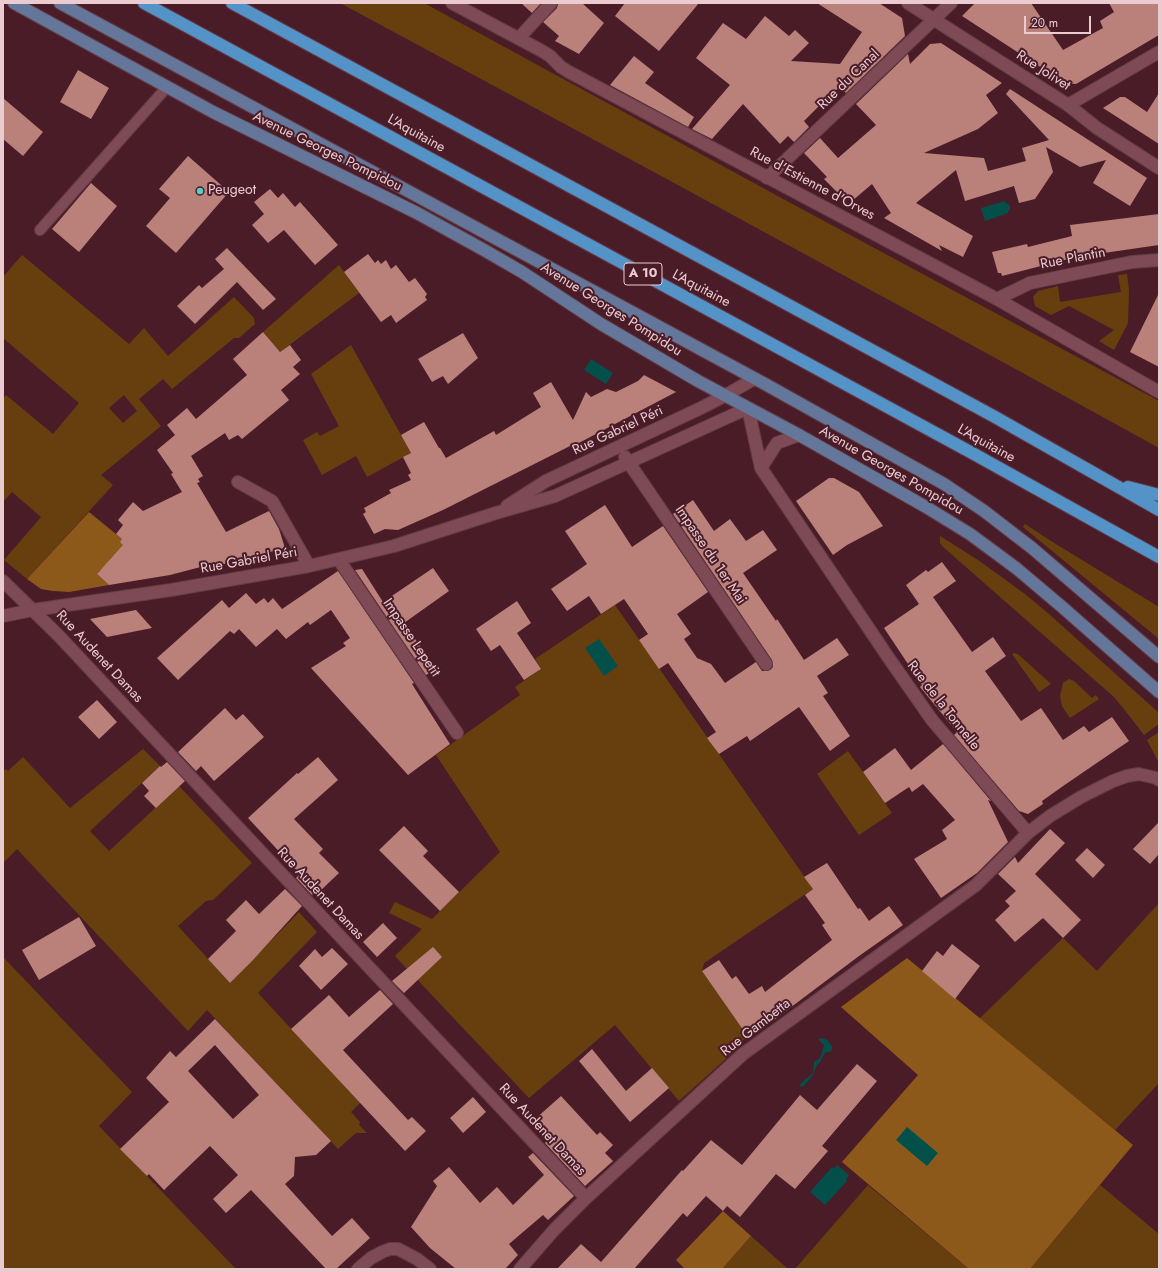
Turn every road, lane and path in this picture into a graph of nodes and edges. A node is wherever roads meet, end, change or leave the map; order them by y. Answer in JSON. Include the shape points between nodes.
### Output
{"nodes":[{"id":1,"x":14,"y":3,"type":"edge"},
{"id":2,"x":60,"y":3,"type":"edge"},
{"id":3,"x":144,"y":3,"type":"edge"},
{"id":4,"x":232,"y":3,"type":"edge"},
{"id":5,"x":452,"y":3,"type":"edge"},
{"id":6,"x":551,"y":3,"type":"edge"},
{"id":7,"x":908,"y":3,"type":"edge"},
{"id":8,"x":951,"y":3,"type":"edge"},
{"id":9,"x":934,"y":19,"type":"junction"},
{"id":10,"x":519,"y":38,"type":"junction"},
{"id":11,"x":1159,"y":52,"type":"edge"},
{"id":12,"x":167,"y":87,"type":"junction"},
{"id":13,"x":1068,"y":105,"type":"junction"},
{"id":14,"x":1159,"y":168,"type":"edge"},
{"id":15,"x":767,"y":178,"type":"junction"},
{"id":16,"x":40,"y":230,"type":"dead end"},
{"id":17,"x":1159,"y":260,"type":"edge"},
{"id":18,"x":997,"y":299,"type":"junction"},
{"id":19,"x":754,"y":379,"type":"junction"},
{"id":20,"x":1159,"y":392,"type":"edge"},
{"id":21,"x":726,"y":396,"type":"junction"},
{"id":22,"x":748,"y":408,"type":"junction"},
{"id":23,"x":799,"y":435,"type":"junction"},
{"id":24,"x":618,"y":448,"type":"junction"},
{"id":25,"x":629,"y":463,"type":"junction"},
{"id":26,"x":761,"y":468,"type":"junction"},
{"id":27,"x":238,"y":482,"type":"dead end"},
{"id":28,"x":1113,"y":483,"type":"junction"},
{"id":29,"x":1159,"y":494,"type":"edge"},
{"id":30,"x":1159,"y":510,"type":"edge"},
{"id":31,"x":496,"y":513,"type":"junction"},
{"id":32,"x":1141,"y":547,"type":"junction"},
{"id":33,"x":1159,"y":558,"type":"edge"},
{"id":34,"x":339,"y":560,"type":"junction"},
{"id":35,"x":1159,"y":565,"type":"edge"},
{"id":36,"x":309,"y":566,"type":"junction"},
{"id":37,"x":3,"y":581,"type":"edge"},
{"id":38,"x":33,"y":610,"type":"junction"},
{"id":39,"x":3,"y":616,"type":"edge"},
{"id":40,"x":1159,"y":657,"type":"edge"},
{"id":41,"x":766,"y":664,"type":"dead end"},
{"id":42,"x":1159,"y":692,"type":"edge"},
{"id":43,"x":457,"y":733,"type":"dead end"},
{"id":44,"x":1159,"y":780,"type":"edge"},
{"id":45,"x":1028,"y":833,"type":"junction"},
{"id":46,"x":586,"y":1198,"type":"junction"},
{"id":47,"x":358,"y":1269,"type":"edge"},
{"id":48,"x":430,"y":1269,"type":"edge"},
{"id":49,"x":520,"y":1269,"type":"edge"}],
"edges":[{"from":1,"to":12,"type":"main road","name":"Avenue Georges Pompidou"},
{"from":2,"to":19,"type":"main road","name":"Avenue Georges Pompidou"},
{"from":3,"to":32,"type":"highway","name":"L'Aquitaine","number":"A 10"},
{"from":4,"to":28,"type":"highway","name":"L'Aquitaine"},
{"from":5,"to":10,"type":"street","name":"Rue d'Estienne d'Orves"},
{"from":6,"to":10,"type":"street"},
{"from":7,"to":9,"type":"street","name":"Rue Jolivet"},
{"from":8,"to":9,"type":"street","name":"Rue du Canal"},
{"from":9,"to":13,"type":"street","name":"Rue Jolivet"},
{"from":9,"to":15,"type":"street","name":"Rue du Canal"},
{"from":10,"to":15,"type":"street","name":"Rue d'Estienne d'Orves","via":[[550,56],[569,72]]},
{"from":11,"to":13,"type":"street"},
{"from":12,"to":16,"type":"lane"},
{"from":12,"to":21,"type":"main road","name":"Avenue Georges Pompidou","via":[[417,213],[484,250],[601,324]]},
{"from":13,"to":14,"type":"street","name":"Rue Jolivet","via":[[1097,128]]},
{"from":15,"to":18,"type":"street","name":"Rue d'Estienne d'Orves"},
{"from":17,"to":18,"type":"street","name":"Rue Plantin","via":[[1132,262],[1030,283]]},
{"from":18,"to":20,"type":"street","name":"Rue d'Estienne d'Orves"},
{"from":19,"to":21,"type":"street","name":"Rue Gabriel Péri"},
{"from":19,"to":40,"type":"main road","name":"Avenue Georges Pompidou","via":[[937,481],[984,511],[1032,548]]},
{"from":21,"to":22,"type":"main road","name":"Avenue Georges Pompidou"},
{"from":21,"to":24,"type":"street","name":"Rue Gabriel Péri"},
{"from":22,"to":23,"type":"main road","name":"Avenue Georges Pompidou"},
{"from":22,"to":25,"type":"street","name":"Rue Gabriel Péri"},
{"from":22,"to":26,"type":"street","name":"Rue de la Tonnelle"},
{"from":23,"to":26,"type":"street","via":[[777,443]]},
{"from":23,"to":42,"type":"main road","name":"Avenue Georges Pompidou","via":[[926,506],[970,534],[1016,568]]},
{"from":24,"to":25,"type":"street","name":"Impasse du 1er Mai"},
{"from":24,"to":31,"type":"street","name":"Rue Gabriel Péri","via":[[546,481]]},
{"from":25,"to":31,"type":"street","name":"Rue Gabriel Péri","via":[[555,496]]},
{"from":25,"to":41,"type":"street","name":"Impasse du 1er Mai"},
{"from":26,"to":45,"type":"street","name":"Rue de la Tonnelle","via":[[932,720]]},
{"from":27,"to":36,"type":"street","via":[[272,501]]},
{"from":28,"to":29,"type":"highway"},
{"from":28,"to":30,"type":"highway","name":"L'Aquitaine"},
{"from":31,"to":34,"type":"street","name":"Rue Gabriel Péri","via":[[394,546]]},
{"from":32,"to":33,"type":"highway","name":"L'Aquitaine","number":"A 10"},
{"from":32,"to":35,"type":"highway"},
{"from":34,"to":36,"type":"street","name":"Rue Gabriel Péri"},
{"from":34,"to":43,"type":"street","name":"Impasse Lepetit"},
{"from":36,"to":38,"type":"street","name":"Rue Gabriel Péri"},
{"from":37,"to":38,"type":"street","name":"Rue Audenet Damas"},
{"from":38,"to":39,"type":"street","name":"Rue Gabriel Péri"},
{"from":38,"to":46,"type":"street","name":"Rue Audenet Damas"},
{"from":44,"to":45,"type":"street","via":[[1139,774],[1113,781],[1050,816]]},
{"from":45,"to":46,"type":"street","name":"Rue Gambetta","via":[[976,885],[743,1054]]},
{"from":46,"to":49,"type":"street","name":"Rue Gambetta"},
{"from":47,"to":48,"type":"street","via":[[382,1252],[398,1249]]}]}
